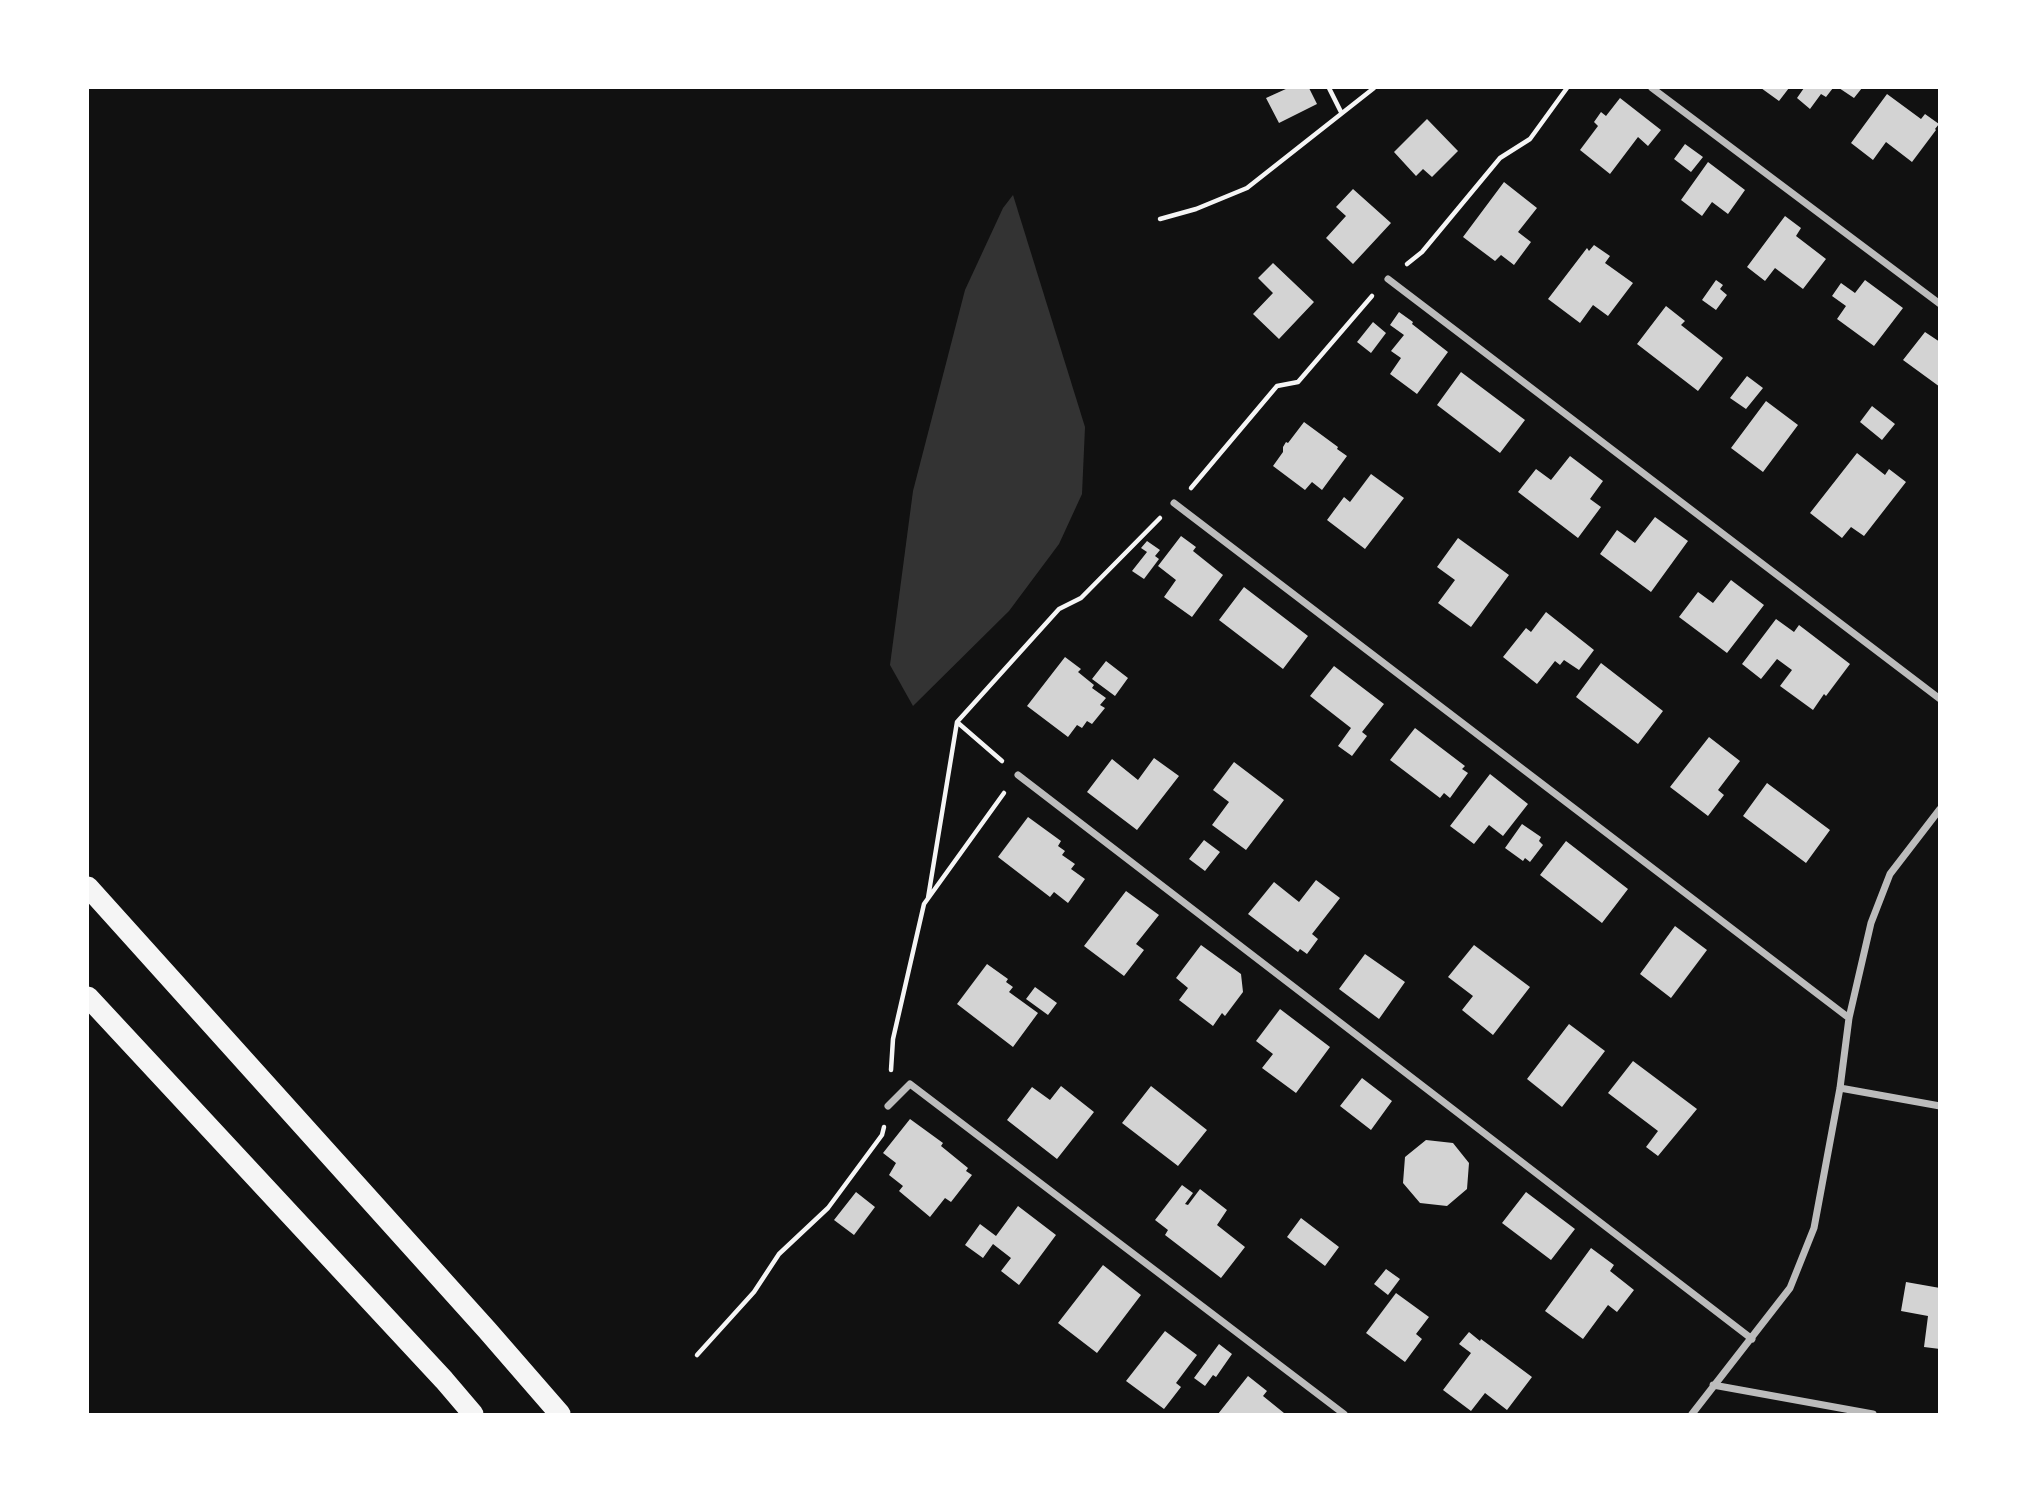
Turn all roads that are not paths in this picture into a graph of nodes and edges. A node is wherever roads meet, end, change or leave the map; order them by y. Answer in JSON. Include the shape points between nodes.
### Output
{"nodes":[{"id":1,"x":1652,"y":88,"type":"edge"},
{"id":2,"x":1388,"y":279,"type":"dead end"},
{"id":3,"x":1940,"y":304,"type":"edge"},
{"id":4,"x":1174,"y":503,"type":"road end"},
{"id":5,"x":1940,"y":699,"type":"edge"},
{"id":6,"x":1018,"y":775,"type":"road end"},
{"id":7,"x":1940,"y":809,"type":"edge"},
{"id":8,"x":88,"y":887,"type":"edge"},
{"id":9,"x":88,"y":997,"type":"edge"},
{"id":10,"x":1849,"y":1018,"type":"junction"},
{"id":11,"x":1840,"y":1088,"type":"junction"},
{"id":12,"x":888,"y":1105,"type":"road end"},
{"id":13,"x":1940,"y":1107,"type":"edge"},
{"id":14,"x":1752,"y":1339,"type":"junction"},
{"id":15,"x":1713,"y":1385,"type":"junction"},
{"id":16,"x":473,"y":1415,"type":"edge"},
{"id":17,"x":560,"y":1415,"type":"edge"},
{"id":18,"x":1344,"y":1415,"type":"edge"},
{"id":19,"x":1692,"y":1415,"type":"edge"},
{"id":20,"x":1873,"y":1415,"type":"edge"}],
"edges":[{"from":1,"to":3,"type":"street"},
{"from":2,"to":5,"type":"street"},
{"from":4,"to":10,"type":"street"},
{"from":6,"to":14,"type":"street"},
{"from":7,"to":10,"type":"street","via":[[1890,874],[1871,923]]},
{"from":8,"to":17,"type":"highway"},
{"from":9,"to":16,"type":"highway"},
{"from":10,"to":11,"type":"street"},
{"from":11,"to":13,"type":"street"},
{"from":11,"to":14,"type":"street","via":[[1814,1228],[1790,1289]]},
{"from":12,"to":18,"type":"street","via":[[910,1084]]},
{"from":14,"to":15,"type":"street"},
{"from":15,"to":19,"type":"street"},
{"from":15,"to":20,"type":"street"}]}
